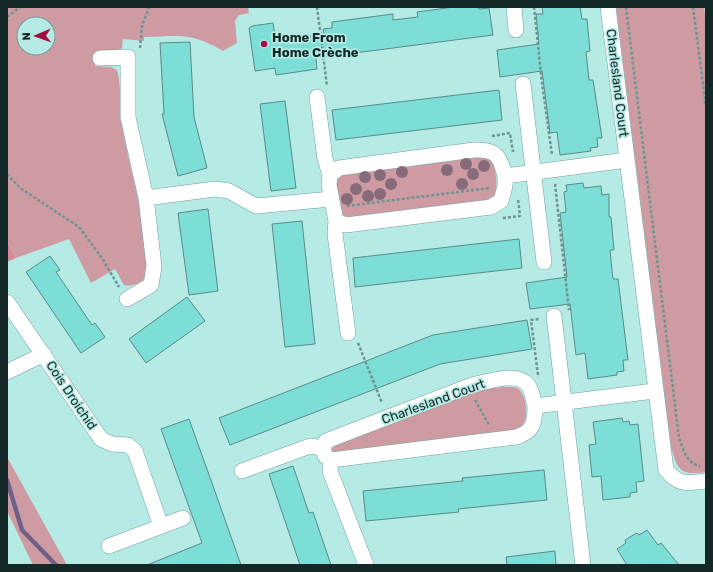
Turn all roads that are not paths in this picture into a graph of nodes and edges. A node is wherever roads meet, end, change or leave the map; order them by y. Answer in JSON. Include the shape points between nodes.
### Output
{"nodes":[{"id":1,"x":514,"y":7,"type":"edge"},
{"id":2,"x":608,"y":7,"type":"edge"},
{"id":3,"x":516,"y":30,"type":"dead end"},
{"id":4,"x":100,"y":58,"type":"dead end"},
{"id":5,"x":523,"y":84,"type":"dead end"},
{"id":6,"x":317,"y":97,"type":"dead end"},
{"id":7,"x":627,"y":160,"type":"junction"},
{"id":8,"x":534,"y":172,"type":"junction"},
{"id":9,"x":330,"y":174,"type":"junction"},
{"id":10,"x":505,"y":181,"type":"junction"},
{"id":11,"x":146,"y":198,"type":"junction"},
{"id":12,"x":337,"y":203,"type":"junction"},
{"id":13,"x":336,"y":221,"type":"junction"},
{"id":14,"x":544,"y":262,"type":"dead end"},
{"id":15,"x":127,"y":299,"type":"road end"},
{"id":16,"x":7,"y":302,"type":"edge"},
{"id":17,"x":554,"y":316,"type":"dead end"},
{"id":18,"x":348,"y":333,"type":"dead end"},
{"id":19,"x":44,"y":354,"type":"junction"},
{"id":20,"x":7,"y":372,"type":"edge"},
{"id":21,"x":654,"y":390,"type":"junction"},
{"id":22,"x":565,"y":402,"type":"junction"},
{"id":23,"x":535,"y":406,"type":"junction"},
{"id":24,"x":322,"y":448,"type":"junction"},
{"id":25,"x":332,"y":460,"type":"junction"},
{"id":26,"x":242,"y":471,"type":"dead end"},
{"id":27,"x":706,"y":481,"type":"edge"},
{"id":28,"x":184,"y":518,"type":"dead end"},
{"id":29,"x":161,"y":526,"type":"junction"},
{"id":30,"x":109,"y":546,"type":"dead end"},
{"id":31,"x":366,"y":565,"type":"edge"},
{"id":32,"x":583,"y":565,"type":"edge"}],
"edges":[{"from":1,"to":3,"type":"street"},
{"from":2,"to":7,"type":"street","name":"Charlesland Court"},
{"from":4,"to":11,"type":"street","via":[[128,57],[128,117]]},
{"from":5,"to":8,"type":"street"},
{"from":6,"to":9,"type":"street","via":[[325,159]]},
{"from":7,"to":8,"type":"street"},
{"from":7,"to":21,"type":"street","name":"Charlesland Court"},
{"from":8,"to":10,"type":"street"},
{"from":8,"to":14,"type":"street"},
{"from":9,"to":10,"type":"street","via":[[339,168],[485,149],[495,153],[502,164]]},
{"from":9,"to":12,"type":"street","via":[[329,185]]},
{"from":10,"to":13,"type":"street","via":[[501,201],[491,207],[346,225]]},
{"from":11,"to":12,"type":"street","via":[[215,189],[229,191],[256,206]]},
{"from":11,"to":15,"type":"street","via":[[154,266],[151,284]]},
{"from":12,"to":13,"type":"street"},
{"from":13,"to":18,"type":"street","via":[[335,234]]},
{"from":16,"to":19,"type":"street","name":"Cois Droichid"},
{"from":17,"to":22,"type":"street"},
{"from":19,"to":20,"type":"street","name":"Cois Droichid"},
{"from":19,"to":29,"type":"street","name":"Cois Droichid","via":[[101,439],[112,444],[128,445],[135,452]]},
{"from":21,"to":22,"type":"street"},
{"from":21,"to":27,"type":"street","name":"Charlesland Court","via":[[666,470],[674,480],[686,483]]},
{"from":22,"to":23,"type":"street"},
{"from":22,"to":32,"type":"street"},
{"from":23,"to":24,"type":"street","name":"Charlesland Court","via":[[528,385],[506,378],[492,380],[472,385],[326,441]]},
{"from":23,"to":25,"type":"street","name":"Charlesland Court","via":[[532,427],[526,434],[516,437]]},
{"from":24,"to":25,"type":"street","via":[[325,456]]},
{"from":24,"to":26,"type":"street","via":[[310,446]]},
{"from":25,"to":31,"type":"street","via":[[330,471]]},
{"from":28,"to":29,"type":"street"},
{"from":29,"to":30,"type":"street"}]}
